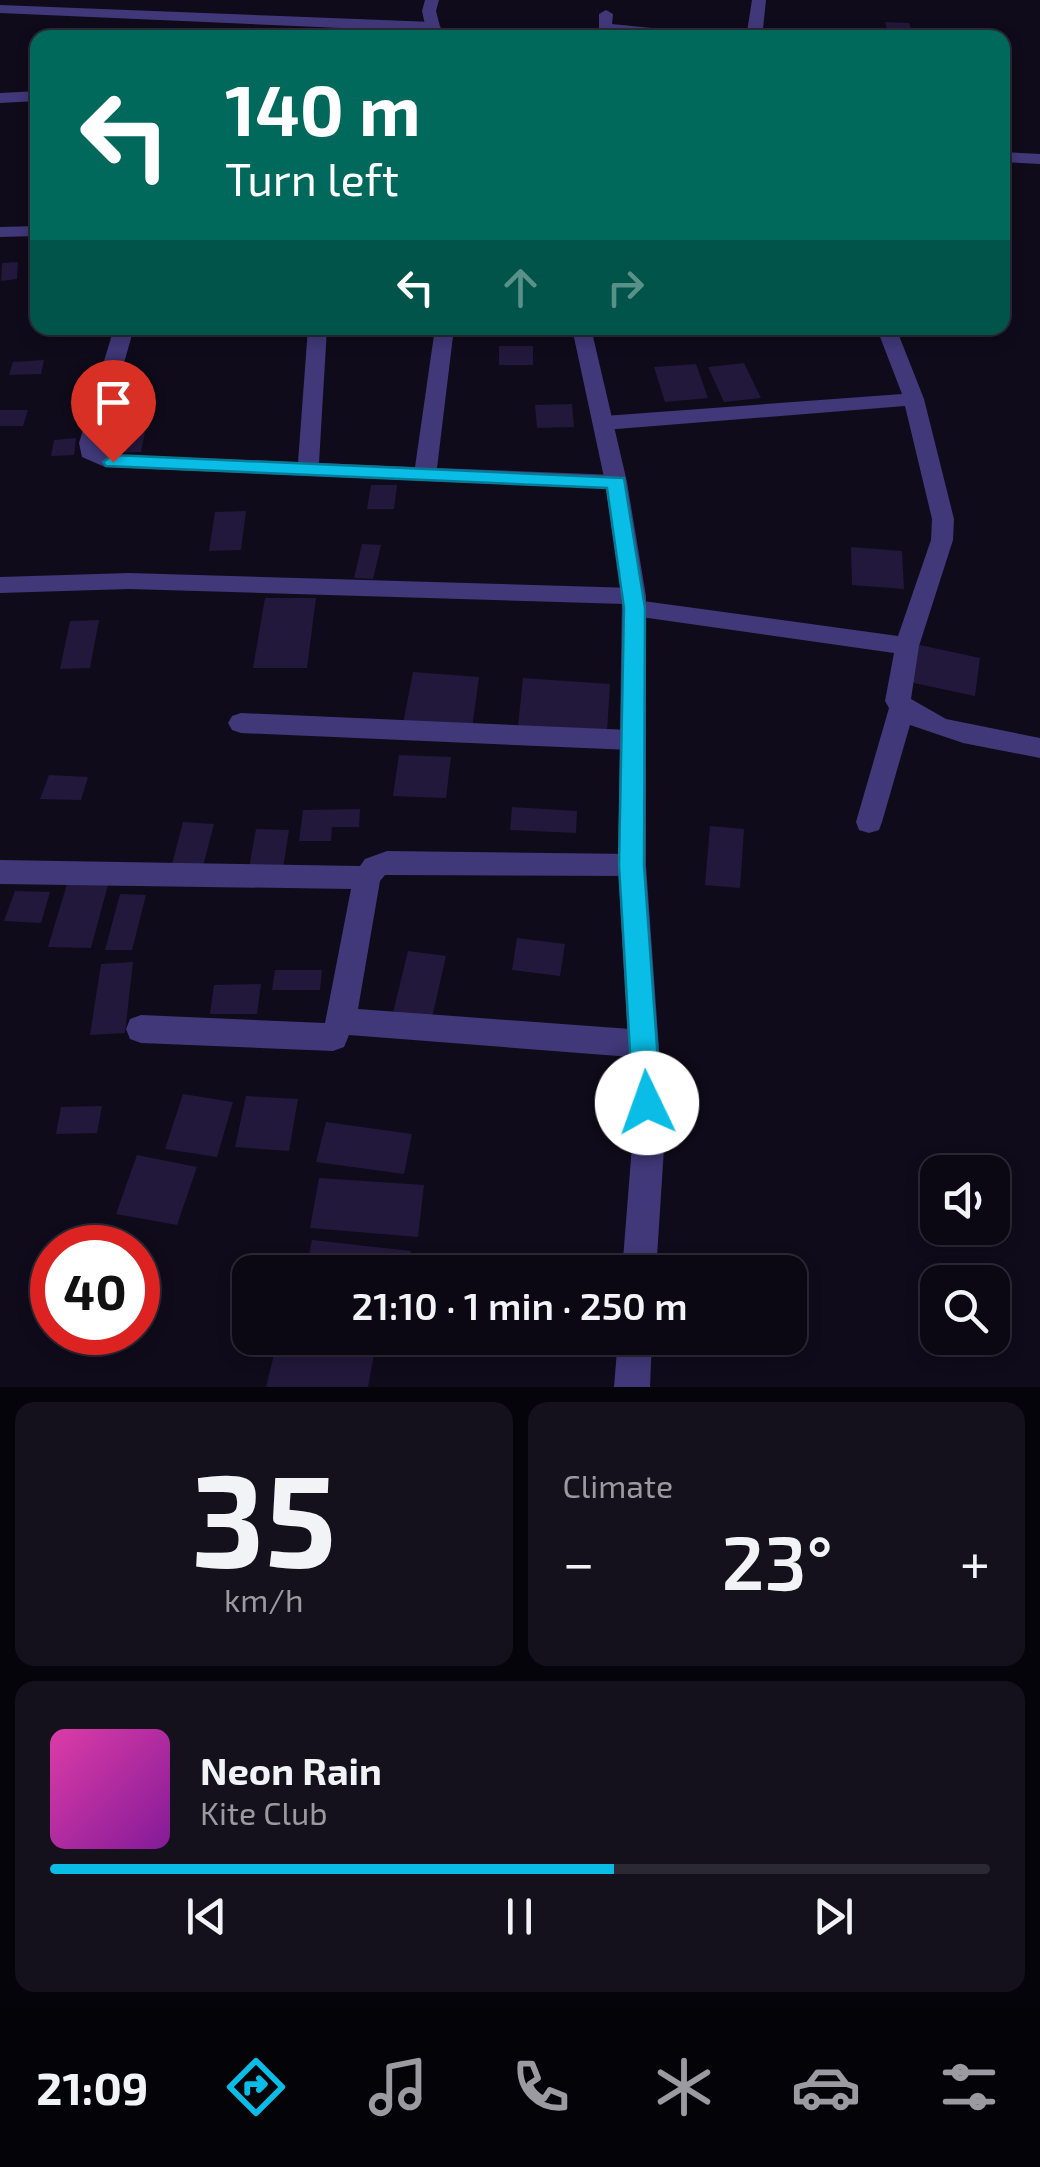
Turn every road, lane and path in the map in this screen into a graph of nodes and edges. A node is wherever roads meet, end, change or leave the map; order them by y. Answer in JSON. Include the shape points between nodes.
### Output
{"nodes":[{"id":1,"x":199,"y":0,"type":"edge"},
{"id":2,"x":432,"y":0,"type":"edge"},
{"id":3,"x":759,"y":0,"type":"edge"},
{"id":4,"x":2,"y":13,"type":"edge"},
{"id":5,"x":606,"y":14,"type":"dead end"},
{"id":6,"x":188,"y":17,"type":"junction"},
{"id":7,"x":401,"y":30,"type":"edge"},
{"id":8,"x":434,"y":30,"type":"edge"},
{"id":9,"x":623,"y":30,"type":"edge"},
{"id":10,"x":755,"y":30,"type":"edge"},
{"id":11,"x":30,"y":96,"type":"edge"},
{"id":12,"x":0,"y":98,"type":"edge"},
{"id":13,"x":1010,"y":157,"type":"edge"},
{"id":14,"x":1040,"y":159,"type":"edge"},
{"id":15,"x":30,"y":231,"type":"edge"},
{"id":16,"x":0,"y":232,"type":"edge"},
{"id":17,"x":122,"y":335,"type":"edge"},
{"id":18,"x":318,"y":335,"type":"edge"},
{"id":19,"x":444,"y":335,"type":"edge"},
{"id":20,"x":584,"y":335,"type":"edge"},
{"id":21,"x":889,"y":335,"type":"edge"},
{"id":22,"x":914,"y":399,"type":"junction"},
{"id":23,"x":604,"y":422,"type":"junction"},
{"id":24,"x":308,"y":470,"type":"junction"},
{"id":25,"x":426,"y":476,"type":"junction"},
{"id":26,"x":616,"y":482,"type":"junction"},
{"id":27,"x":0,"y":585,"type":"edge"},
{"id":28,"x":634,"y":602,"type":"junction"},
{"id":29,"x":908,"y":646,"type":"junction"},
{"id":30,"x":902,"y":708,"type":"junction"},
{"id":31,"x":241,"y":723,"type":"dead end"},
{"id":32,"x":631,"y":740,"type":"junction"},
{"id":33,"x":1040,"y":748,"type":"edge"},
{"id":34,"x":869,"y":822,"type":"dead end"},
{"id":35,"x":632,"y":865,"type":"junction"},
{"id":36,"x":0,"y":872,"type":"edge"},
{"id":37,"x":368,"y":878,"type":"junction"},
{"id":38,"x":341,"y":1021,"type":"junction"},
{"id":39,"x":141,"y":1029,"type":"dead end"},
{"id":40,"x":644,"y":1044,"type":"junction"},
{"id":41,"x":641,"y":1255,"type":"edge"},
{"id":42,"x":634,"y":1355,"type":"edge"},
{"id":43,"x":632,"y":1387,"type":"edge"}],
"edges":[{"from":1,"to":6,"type":"street"},
{"from":2,"to":8,"type":"street"},
{"from":3,"to":10,"type":"street"},
{"from":4,"to":6,"type":"street"},
{"from":5,"to":9,"type":"street","via":[[604,28]]},
{"from":6,"to":7,"type":"street"},
{"from":11,"to":12,"type":"street"},
{"from":13,"to":14,"type":"street"},
{"from":15,"to":16,"type":"street"},
{"from":17,"to":24,"type":"street","via":[[90,443],[96,457]]},
{"from":18,"to":24,"type":"street"},
{"from":19,"to":25,"type":"street"},
{"from":20,"to":23,"type":"street"},
{"from":21,"to":22,"type":"street"},
{"from":22,"to":23,"type":"street"},
{"from":22,"to":29,"type":"street","via":[[943,519]]},
{"from":23,"to":26,"type":"street"},
{"from":24,"to":25,"type":"street"},
{"from":25,"to":26,"type":"street"},
{"from":26,"to":28,"type":"street"},
{"from":27,"to":28,"type":"street","via":[[129,581]]},
{"from":28,"to":29,"type":"street"},
{"from":28,"to":32,"type":"street"},
{"from":29,"to":30,"type":"street"},
{"from":30,"to":33,"type":"street","via":[[977,737]]},
{"from":30,"to":34,"type":"street"},
{"from":31,"to":32,"type":"street"},
{"from":32,"to":35,"type":"street"},
{"from":35,"to":37,"type":"street","via":[[387,862]]},
{"from":35,"to":40,"type":"street"},
{"from":36,"to":37,"type":"street"},
{"from":37,"to":38,"type":"street"},
{"from":38,"to":39,"type":"street","via":[[332,1037],[322,1039]]},
{"from":38,"to":40,"type":"street"},
{"from":40,"to":41,"type":"street","via":[[649,1133]]},
{"from":42,"to":43,"type":"street"}]}
